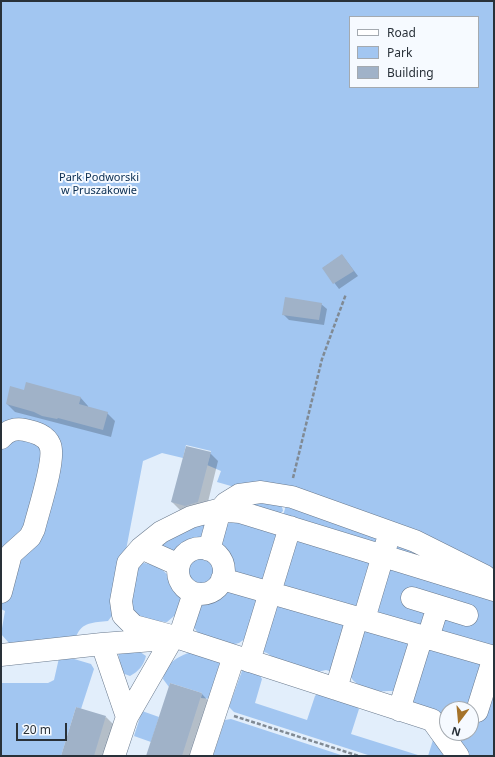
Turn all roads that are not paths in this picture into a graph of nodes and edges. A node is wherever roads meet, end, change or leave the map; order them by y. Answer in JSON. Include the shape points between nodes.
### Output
{"nodes":[{"id":1,"x":1,"y":438,"type":"edge"},
{"id":2,"x":291,"y":497,"type":"junction"},
{"id":3,"x":220,"y":510,"type":"junction"},
{"id":4,"x":288,"y":527,"type":"junction"},
{"id":5,"x":390,"y":533,"type":"junction"},
{"id":6,"x":141,"y":548,"type":"junction"},
{"id":7,"x":209,"y":550,"type":"junction"},
{"id":8,"x":6,"y":551,"type":"edge"},
{"id":9,"x":383,"y":556,"type":"junction"},
{"id":10,"x":179,"y":565,"type":"junction"},
{"id":11,"x":222,"y":579,"type":"junction"},
{"id":12,"x":494,"y":580,"type":"edge"},
{"id":13,"x":494,"y":590,"type":"edge"},
{"id":14,"x":1,"y":592,"type":"edge"},
{"id":15,"x":270,"y":592,"type":"junction"},
{"id":16,"x":194,"y":593,"type":"junction"},
{"id":17,"x":412,"y":598,"type":"dead end"},
{"id":18,"x":438,"y":606,"type":"junction"},
{"id":19,"x":467,"y":615,"type":"dead end"},
{"id":20,"x":361,"y":618,"type":"junction"},
{"id":21,"x":425,"y":637,"type":"junction"},
{"id":22,"x":176,"y":639,"type":"junction"},
{"id":23,"x":102,"y":644,"type":"junction"},
{"id":24,"x":1,"y":655,"type":"edge"},
{"id":25,"x":494,"y":657,"type":"edge"},
{"id":26,"x":241,"y":658,"type":"junction"},
{"id":27,"x":336,"y":689,"type":"junction"},
{"id":28,"x":399,"y":710,"type":"junction"},
{"id":29,"x":481,"y":712,"type":"edge"},
{"id":30,"x":127,"y":717,"type":"junction"},
{"id":31,"x":439,"y":718,"type":"edge"},
{"id":32,"x":450,"y":741,"type":"edge"},
{"id":33,"x":114,"y":756,"type":"edge"},
{"id":34,"x":201,"y":756,"type":"edge"},
{"id":35,"x":458,"y":756,"type":"edge"}],
"edges":[{"from":1,"to":8,"type":"lane","via":[[16,428],[33,432],[43,436],[50,445],[52,458],[34,529],[30,537]]},
{"from":2,"to":3,"type":"lane","via":[[261,492],[238,495]]},
{"from":2,"to":4,"type":"lane"},
{"from":2,"to":5,"type":"lane"},
{"from":3,"to":4,"type":"lane","via":[[240,512]]},
{"from":3,"to":6,"type":"lane","via":[[191,517],[161,532]]},
{"from":3,"to":7,"type":"lane"},
{"from":4,"to":9,"type":"lane"},
{"from":4,"to":15,"type":"lane"},
{"from":5,"to":9,"type":"lane"},
{"from":5,"to":12,"type":"lane","via":[[415,542]]},
{"from":6,"to":10,"type":"lane"},
{"from":6,"to":22,"type":"lane","via":[[128,563],[121,601],[123,615],[134,626]]},
{"from":7,"to":10,"type":"lane","via":[[193,550],[186,554]]},
{"from":7,"to":11,"type":"lane","via":[[221,560],[224,567]]},
{"from":8,"to":14,"type":"lane"},
{"from":9,"to":13,"type":"lane"},
{"from":9,"to":20,"type":"lane"},
{"from":10,"to":16,"type":"lane","via":[[182,584]]},
{"from":11,"to":15,"type":"lane"},
{"from":11,"to":16,"type":"lane","via":[[211,592]]},
{"from":15,"to":20,"type":"lane"},
{"from":15,"to":26,"type":"lane"},
{"from":16,"to":22,"type":"lane"},
{"from":17,"to":18,"type":"lane"},
{"from":18,"to":19,"type":"lane"},
{"from":18,"to":21,"type":"lane"},
{"from":20,"to":21,"type":"lane"},
{"from":20,"to":27,"type":"lane"},
{"from":21,"to":25,"type":"lane"},
{"from":21,"to":28,"type":"lane"},
{"from":22,"to":23,"type":"lane"},
{"from":22,"to":26,"type":"lane"},
{"from":22,"to":30,"type":"lane"},
{"from":23,"to":24,"type":"lane"},
{"from":23,"to":30,"type":"lane"},
{"from":25,"to":29,"type":"lane"},
{"from":26,"to":27,"type":"lane"},
{"from":26,"to":34,"type":"lane","via":[[216,710]]},
{"from":27,"to":28,"type":"lane"},
{"from":28,"to":31,"type":"lane"},
{"from":30,"to":33,"type":"lane"},
{"from":32,"to":35,"type":"lane"}]}
